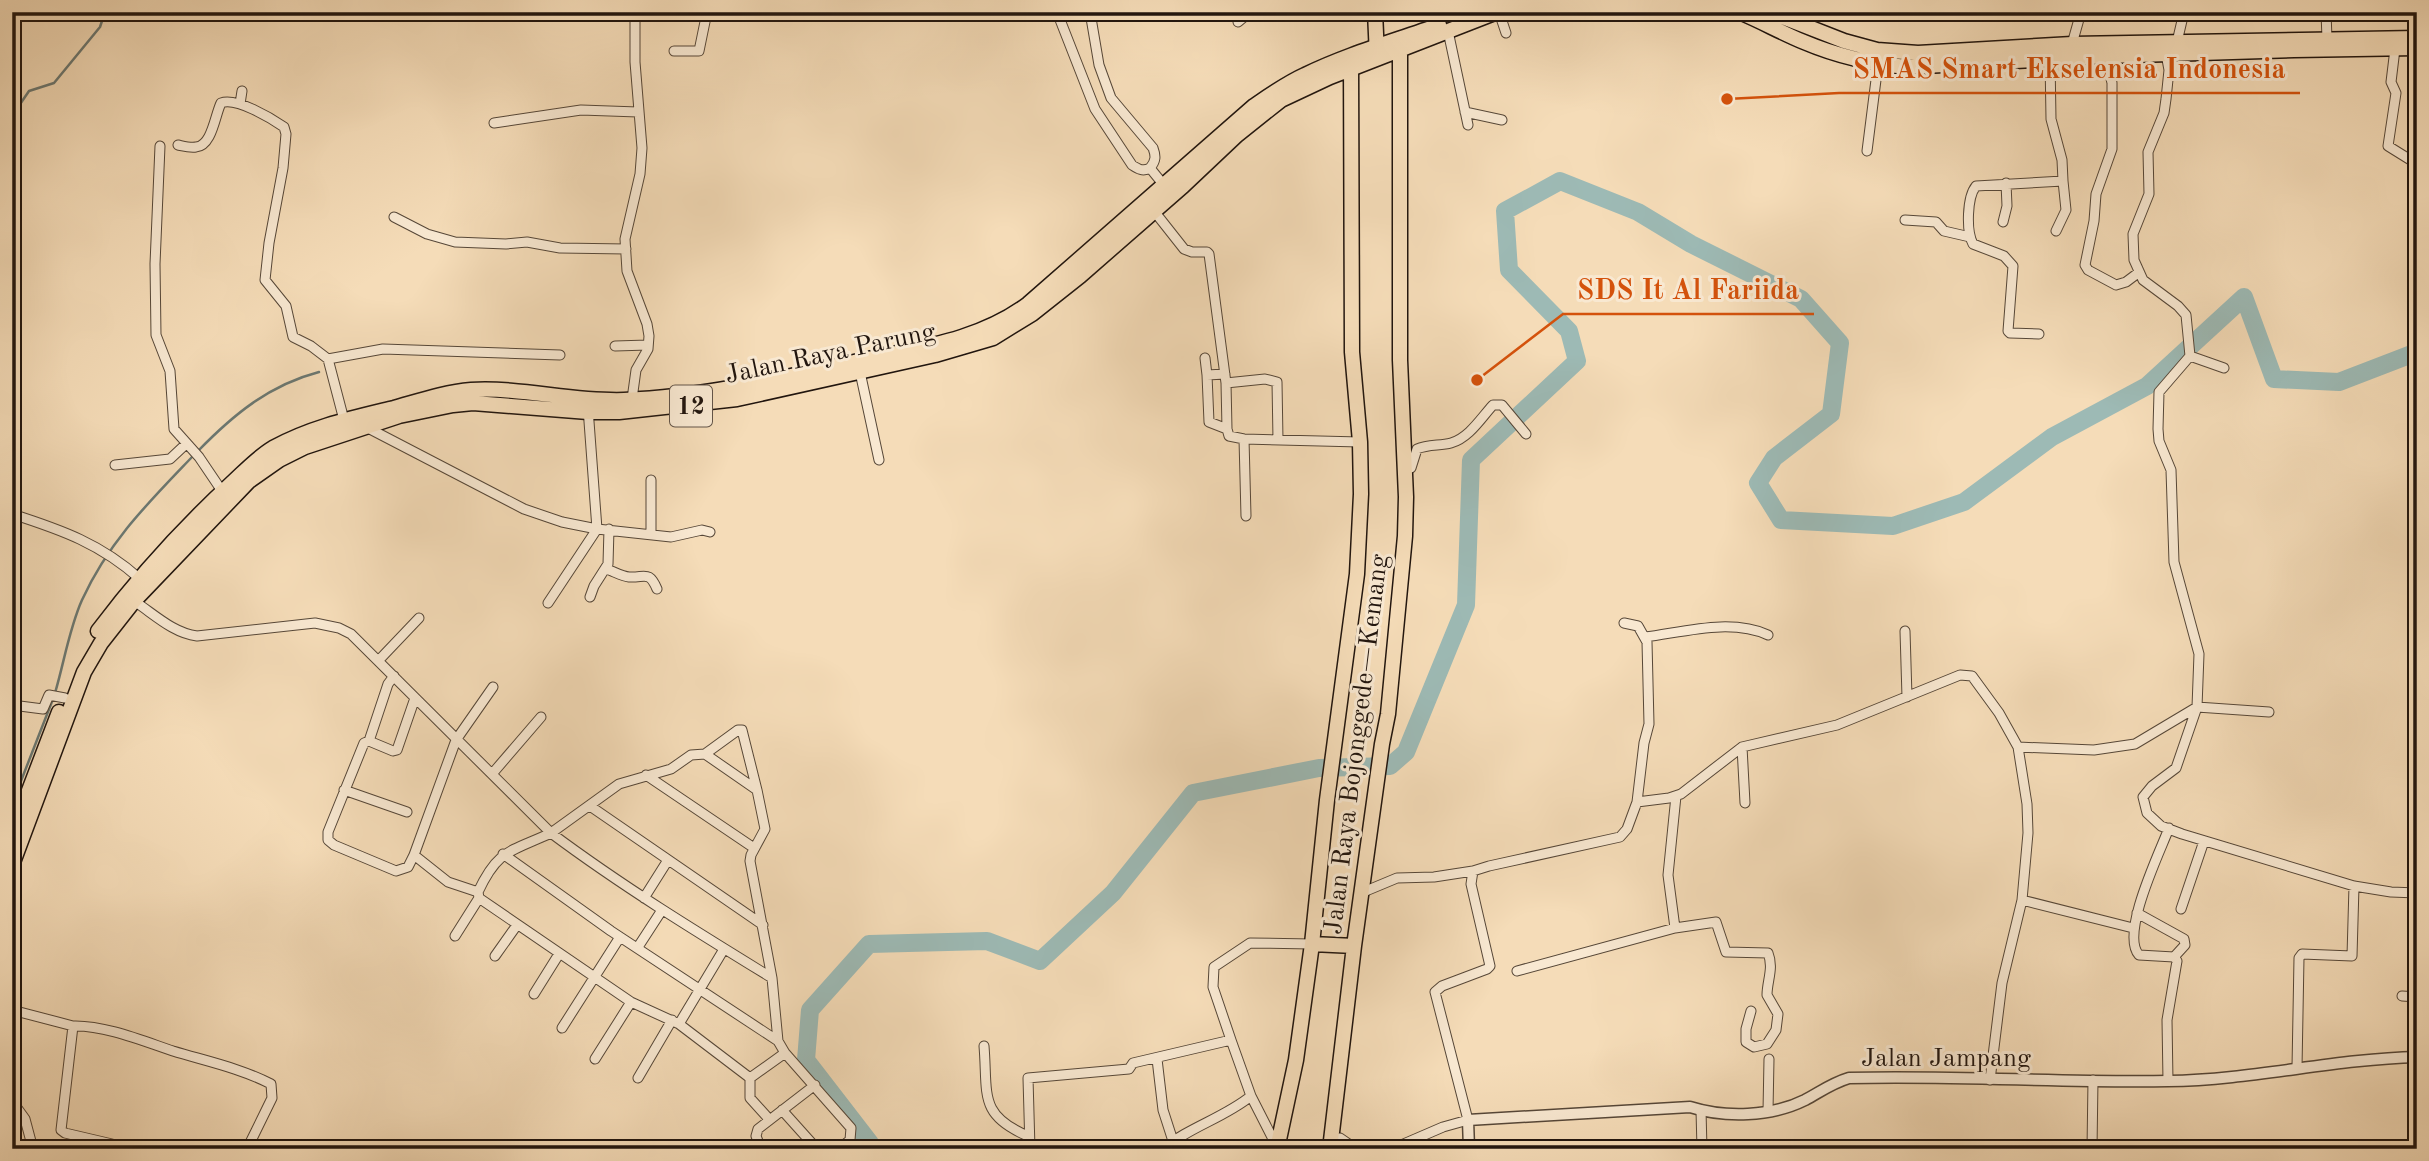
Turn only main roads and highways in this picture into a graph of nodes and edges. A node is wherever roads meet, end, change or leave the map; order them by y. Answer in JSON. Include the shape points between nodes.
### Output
{"nodes":[{"id":1,"x":1375,"y":12,"type":"edge"},
{"id":2,"x":1472,"y":12,"type":"edge"},
{"id":3,"x":1498,"y":12,"type":"edge"},
{"id":4,"x":1738,"y":12,"type":"edge"},
{"id":5,"x":1770,"y":12,"type":"edge"},
{"id":6,"x":1784,"y":21,"type":"edge"},
{"id":7,"x":2327,"y":24,"type":"edge"},
{"id":8,"x":2077,"y":27,"type":"edge"},
{"id":9,"x":2417,"y":38,"type":"edge"},
{"id":10,"x":1400,"y":45,"type":"junction"},
{"id":11,"x":2417,"y":48,"type":"edge"},
{"id":12,"x":1377,"y":53,"type":"junction"},
{"id":13,"x":1351,"y":62,"type":"junction"},
{"id":14,"x":1169,"y":191,"type":"junction"},
{"id":15,"x":587,"y":406,"type":"junction"},
{"id":16,"x":225,"y":497,"type":"junction"},
{"id":17,"x":16,"y":813,"type":"edge"},
{"id":18,"x":12,"y":835,"type":"edge"},
{"id":19,"x":12,"y":865,"type":"edge"},
{"id":20,"x":1312,"y":944,"type":"junction"},
{"id":21,"x":1354,"y":946,"type":"junction"},
{"id":22,"x":1335,"y":1143,"type":"edge"},
{"id":23,"x":1277,"y":1148,"type":"edge"}],
"edges":[{"from":1,"to":12,"type":"main road"},
{"from":2,"to":10,"type":"main road","name":"Jalan Raya Parung","number":"12"},
{"from":3,"to":10,"type":"main road","name":"Jalan Raya Parung","number":"12"},
{"from":4,"to":6,"type":"main road"},
{"from":5,"to":6,"type":"main road"},
{"from":6,"to":8,"type":"main road","via":[[1877,50],[1919,53]]},
{"from":6,"to":11,"type":"main road","via":[[1806,43],[1878,64],[1907,67],[2106,56]]},
{"from":7,"to":8,"type":"main road","via":[[2177,42]]},
{"from":7,"to":9,"type":"main road"},
{"from":10,"to":12,"type":"main road","name":"Jalan Raya Parung","number":"12"},
{"from":10,"to":21,"type":"main road","name":"Jalan Raya Bojonggede—Kemang","via":[[1404,550],[1388,714]]},
{"from":12,"to":13,"type":"main road","name":"Jalan Raya Parung","number":"12"},
{"from":13,"to":14,"type":"main road","name":"Jalan Raya Parung","number":"12","via":[[1304,75],[1254,106]]},
{"from":13,"to":20,"type":"main road","name":"Jalan Raya Bojonggede—Kemang","via":[[1352,352],[1361,494],[1357,573]]},
{"from":14,"to":15,"type":"main road","name":"Jalan Raya Parung","number":"12","via":[[1028,304],[988,329],[743,386]]},
{"from":14,"to":15,"type":"main road","name":"Jalan Raya Parung","number":"12","via":[[1154,211],[1071,284],[993,338],[737,399],[679,407]]},
{"from":15,"to":16,"type":"main road","name":"Jalan Raya Parung","number":"12","via":[[473,403],[399,416],[305,447]]},
{"from":15,"to":16,"type":"main road","name":"Jalan Raya Parung","number":"12","via":[[492,390],[447,394],[302,433],[259,457]]},
{"from":16,"to":17,"type":"main road","name":"Jalan Raya Parung","number":"12","via":[[190,523],[92,639],[57,696],[42,752]]},
{"from":16,"to":19,"type":"main road","name":"Jalan Raya Parung","number":"12","via":[[134,601],[84,672]]},
{"from":17,"to":18,"type":"main road","name":"Jalan Raya Parung","number":"12"},
{"from":20,"to":21,"type":"main road"},
{"from":20,"to":23,"type":"main road","name":"Jalan Raya Bojonggede—Kemang","via":[[1296,1060]]},
{"from":21,"to":22,"type":"main road","name":"Jalan Raya Bojonggede—Kemang"}]}
